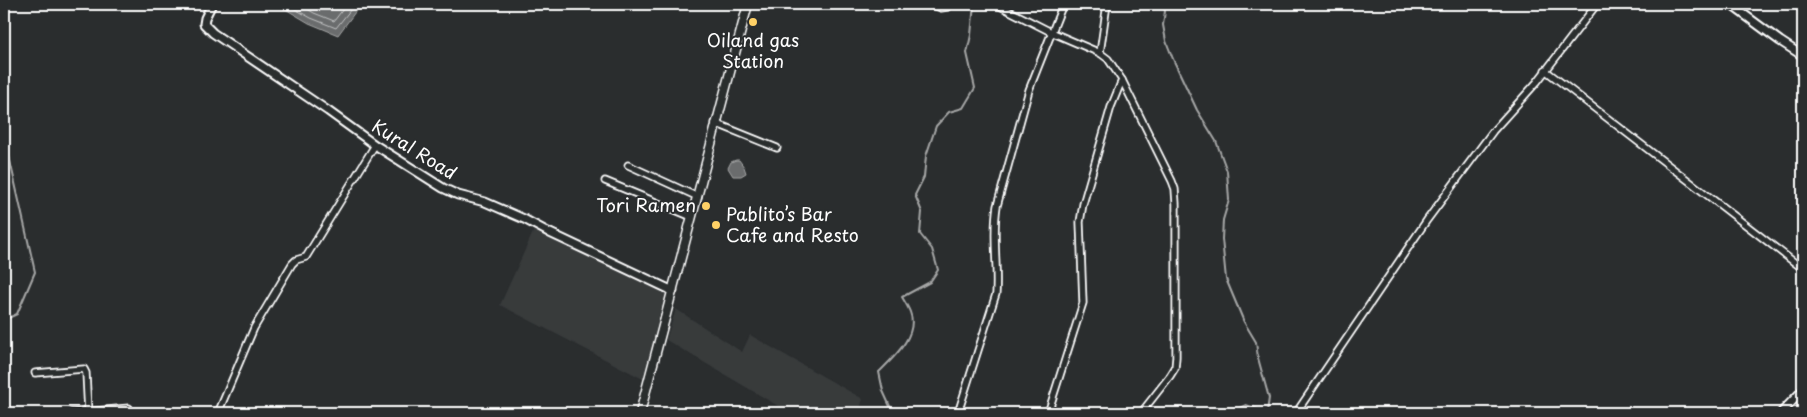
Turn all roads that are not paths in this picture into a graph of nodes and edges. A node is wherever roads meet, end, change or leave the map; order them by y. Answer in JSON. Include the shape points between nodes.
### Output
{"nodes":[{"id":1,"x":212,"y":4,"type":"edge"},
{"id":2,"x":748,"y":4,"type":"edge"},
{"id":3,"x":931,"y":4,"type":"edge"},
{"id":4,"x":996,"y":4,"type":"edge"},
{"id":5,"x":1063,"y":4,"type":"edge"},
{"id":6,"x":1107,"y":4,"type":"edge"},
{"id":7,"x":1597,"y":4,"type":"edge"},
{"id":8,"x":1730,"y":4,"type":"edge"},
{"id":9,"x":948,"y":7,"type":"dead end"},
{"id":10,"x":1051,"y":32,"type":"junction"},
{"id":11,"x":1100,"y":53,"type":"junction"},
{"id":12,"x":1803,"y":56,"type":"edge"},
{"id":13,"x":1545,"y":70,"type":"junction"},
{"id":14,"x":1122,"y":80,"type":"junction"},
{"id":15,"x":715,"y":123,"type":"junction"},
{"id":16,"x":375,"y":145,"type":"junction"},
{"id":17,"x":777,"y":148,"type":"dead end"},
{"id":18,"x":628,"y":165,"type":"dead end"},
{"id":19,"x":605,"y":181,"type":"dead end"},
{"id":20,"x":698,"y":197,"type":"junction"},
{"id":21,"x":692,"y":217,"type":"junction"},
{"id":22,"x":1803,"y":268,"type":"edge"},
{"id":23,"x":673,"y":292,"type":"junction"},
{"id":24,"x":35,"y":373,"type":"dead end"},
{"id":25,"x":1803,"y":390,"type":"edge"},
{"id":26,"x":130,"y":408,"type":"dead end"},
{"id":27,"x":88,"y":412,"type":"edge"},
{"id":28,"x":71,"y":413,"type":"edge"},
{"id":29,"x":218,"y":413,"type":"edge"},
{"id":30,"x":640,"y":413,"type":"edge"},
{"id":31,"x":958,"y":413,"type":"edge"},
{"id":32,"x":1048,"y":413,"type":"edge"},
{"id":33,"x":1141,"y":413,"type":"edge"},
{"id":34,"x":1296,"y":413,"type":"edge"},
{"id":35,"x":1781,"y":413,"type":"edge"}],
"edges":[{"from":1,"to":16,"type":"street","name":"Kural Road","via":[[204,24],[213,33]]},
{"from":2,"to":15,"type":"main road"},
{"from":3,"to":9,"type":"street"},
{"from":4,"to":10,"type":"street"},
{"from":5,"to":10,"type":"street"},
{"from":6,"to":11,"type":"street"},
{"from":7,"to":13,"type":"street"},
{"from":8,"to":12,"type":"street"},
{"from":10,"to":11,"type":"street"},
{"from":10,"to":31,"type":"street","via":[[1029,90],[997,206],[996,294]]},
{"from":11,"to":14,"type":"street"},
{"from":13,"to":22,"type":"street"},
{"from":13,"to":34,"type":"street","via":[[1493,131],[1427,220]]},
{"from":14,"to":32,"type":"street","via":[[1083,204],[1080,222],[1083,303]]},
{"from":14,"to":33,"type":"street","via":[[1172,181],[1176,204],[1176,357],[1174,368]]},
{"from":15,"to":17,"type":"street"},
{"from":15,"to":20,"type":"main road"},
{"from":16,"to":23,"type":"street","name":"Kural Road","via":[[458,196],[485,202],[524,219]]},
{"from":16,"to":29,"type":"street","via":[[306,257],[292,264],[254,328]]},
{"from":18,"to":20,"type":"street"},
{"from":19,"to":21,"type":"street"},
{"from":20,"to":21,"type":"main road"},
{"from":21,"to":23,"type":"main road"},
{"from":23,"to":30,"type":"main road"},
{"from":24,"to":27,"type":"street","via":[[84,369]]},
{"from":25,"to":35,"type":"street"},
{"from":26,"to":27,"type":"street"},
{"from":27,"to":28,"type":"street"}]}
